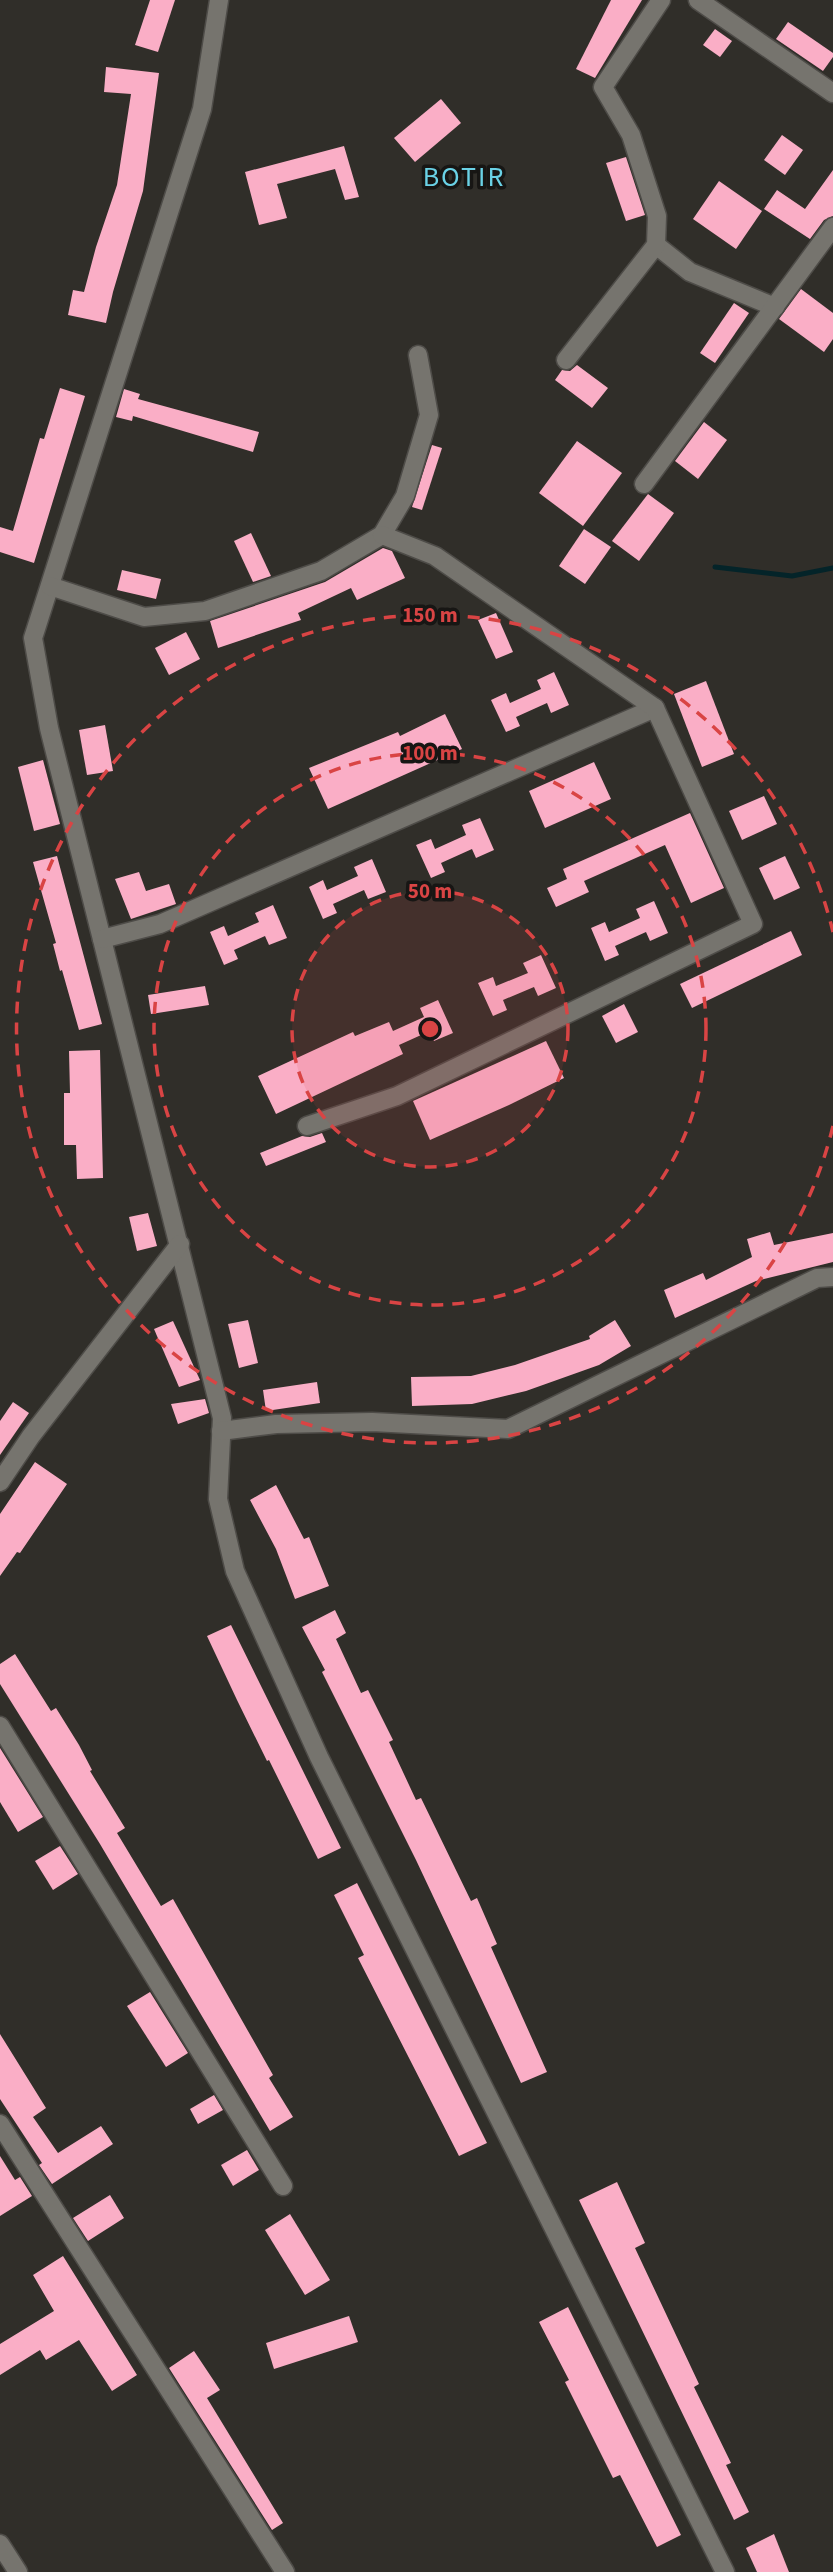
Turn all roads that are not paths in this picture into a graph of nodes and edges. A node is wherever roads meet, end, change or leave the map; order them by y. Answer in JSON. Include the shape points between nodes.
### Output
{"nodes":[{"id":1,"x":219,"y":0,"type":"edge"},
{"id":2,"x":661,"y":0,"type":"edge"},
{"id":3,"x":698,"y":0,"type":"edge"},
{"id":4,"x":833,"y":93,"type":"edge"},
{"id":5,"x":833,"y":228,"type":"edge"},
{"id":6,"x":656,"y":245,"type":"junction"},
{"id":7,"x":775,"y":307,"type":"junction"},
{"id":8,"x":418,"y":355,"type":"dead end"},
{"id":9,"x":566,"y":360,"type":"dead end"},
{"id":10,"x":644,"y":484,"type":"dead end"},
{"id":11,"x":382,"y":535,"type":"junction"},
{"id":12,"x":50,"y":586,"type":"junction"},
{"id":13,"x":655,"y":708,"type":"junction"},
{"id":14,"x":102,"y":939,"type":"junction"},
{"id":15,"x":307,"y":1126,"type":"dead end"},
{"id":16,"x":180,"y":1244,"type":"junction"},
{"id":17,"x":833,"y":1277,"type":"edge"},
{"id":18,"x":221,"y":1431,"type":"junction"},
{"id":19,"x":0,"y":1482,"type":"edge"},
{"id":20,"x":0,"y":1726,"type":"edge"},
{"id":21,"x":0,"y":2123,"type":"edge"},
{"id":22,"x":283,"y":2186,"type":"dead end"},
{"id":23,"x":0,"y":2544,"type":"edge"},
{"id":24,"x":18,"y":2572,"type":"edge"},
{"id":25,"x":285,"y":2572,"type":"edge"},
{"id":26,"x":725,"y":2572,"type":"edge"}],
"edges":[{"from":1,"to":12,"type":"street","via":[[202,109]]},
{"from":2,"to":6,"type":"street","via":[[603,87],[631,135],[657,216]]},
{"from":3,"to":4,"type":"street"},
{"from":5,"to":7,"type":"street"},
{"from":6,"to":7,"type":"street","via":[[690,272]]},
{"from":6,"to":9,"type":"street"},
{"from":7,"to":10,"type":"street"},
{"from":8,"to":11,"type":"street","via":[[429,415],[405,496]]},
{"from":11,"to":12,"type":"street","via":[[321,571],[205,611],[144,617]]},
{"from":11,"to":13,"type":"street","via":[[435,556]]},
{"from":12,"to":14,"type":"street","via":[[33,638],[49,728]]},
{"from":13,"to":14,"type":"street","via":[[159,924]]},
{"from":13,"to":15,"type":"street","via":[[753,924],[397,1096]]},
{"from":14,"to":16,"type":"street"},
{"from":16,"to":18,"type":"street","via":[[222,1418]]},
{"from":16,"to":19,"type":"street"},
{"from":17,"to":18,"type":"street","via":[[817,1278],[508,1429],[372,1422],[276,1424]]},
{"from":18,"to":26,"type":"street","via":[[218,1499],[235,1571],[319,1757]]},
{"from":20,"to":22,"type":"street"},
{"from":21,"to":25,"type":"street"},
{"from":23,"to":24,"type":"street"}]}
